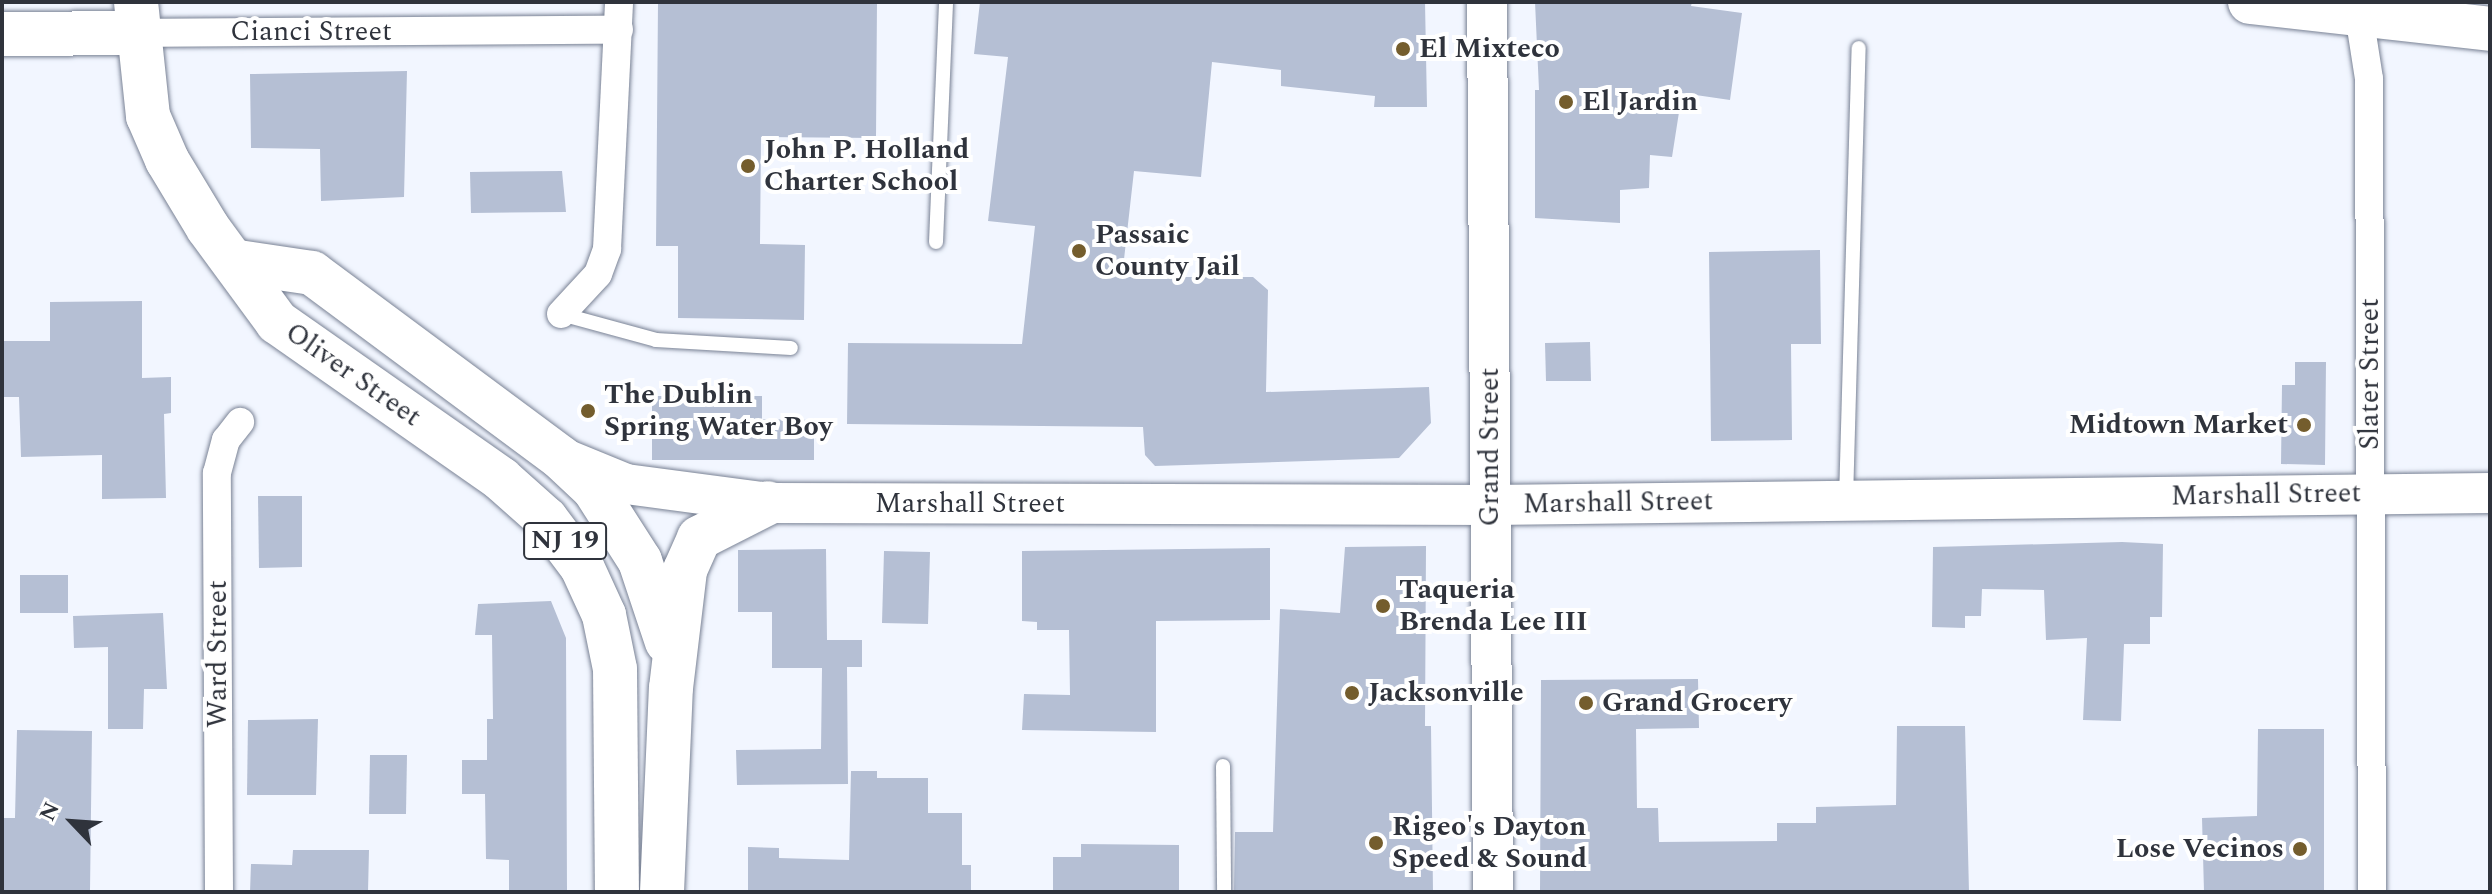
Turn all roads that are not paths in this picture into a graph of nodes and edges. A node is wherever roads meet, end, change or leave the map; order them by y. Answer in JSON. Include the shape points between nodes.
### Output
{"nodes":[{"id":1,"x":946,"y":2,"type":"edge"},
{"id":2,"x":1487,"y":2,"type":"edge"},
{"id":3,"x":2250,"y":2,"type":"edge"},
{"id":4,"x":2357,"y":8,"type":"edge"},
{"id":5,"x":619,"y":16,"type":"edge"},
{"id":6,"x":136,"y":17,"type":"edge"},
{"id":7,"x":2490,"y":29,"type":"edge"},
{"id":8,"x":2,"y":34,"type":"edge"},
{"id":9,"x":1859,"y":48,"type":"dead end"},
{"id":10,"x":936,"y":242,"type":"dead end"},
{"id":11,"x":238,"y":262,"type":"junction"},
{"id":12,"x":561,"y":314,"type":"joint"},
{"id":13,"x":791,"y":348,"type":"dead end"},
{"id":14,"x":240,"y":422,"type":"dead end"},
{"id":15,"x":561,"y":458,"type":"junction"},
{"id":16,"x":2490,"y":493,"type":"edge"},
{"id":17,"x":2370,"y":494,"type":"junction"},
{"id":18,"x":1846,"y":501,"type":"junction"},
{"id":19,"x":768,"y":503,"type":"junction"},
{"id":20,"x":1490,"y":505,"type":"junction"},
{"id":21,"x":671,"y":688,"type":"junction"},
{"id":22,"x":1223,"y":766,"type":"dead end"},
{"id":23,"x":219,"y":892,"type":"edge"},
{"id":24,"x":617,"y":892,"type":"edge"},
{"id":25,"x":662,"y":892,"type":"edge"},
{"id":26,"x":1224,"y":892,"type":"edge"},
{"id":27,"x":1493,"y":892,"type":"edge"},
{"id":28,"x":2372,"y":892,"type":"edge"}],
"edges":[{"from":1,"to":10,"type":"lane"},
{"from":2,"to":20,"type":"street","name":"Grand Street"},
{"from":3,"to":4,"type":"main road"},
{"from":4,"to":7,"type":"main road"},
{"from":4,"to":17,"type":"street","name":"Slater Street","via":[[2369,79]]},
{"from":5,"to":6,"type":"street","name":"Cianci Street"},
{"from":5,"to":12,"type":"street","via":[[607,249],[598,274]]},
{"from":6,"to":8,"type":"main road","name":"Cianci Street"},
{"from":6,"to":11,"type":"main road","number":"NJ 19","via":[[148,116],[167,160],[208,228]]},
{"from":9,"to":18,"type":"lane"},
{"from":11,"to":15,"type":"main road","name":"Oliver Street","number":"NJ 19","via":[[312,273]]},
{"from":11,"to":24,"type":"main road","name":"Oliver Street","number":"NJ 19","via":[[277,322],[501,479],[546,519],[582,567],[604,615],[615,669]]},
{"from":12,"to":13,"type":"lane","via":[[656,340]]},
{"from":14,"to":23,"type":"street","name":"Ward Street","via":[[226,440],[217,473]]},
{"from":15,"to":19,"type":"street","name":"Marshall Street","via":[[626,484]]},
{"from":15,"to":21,"type":"main road","name":"Oliver Street","number":"NJ 19","via":[[594,489],[640,561],[666,636]]},
{"from":16,"to":17,"type":"street","name":"Marshall Street"},
{"from":17,"to":18,"type":"street","name":"Marshall Street"},
{"from":17,"to":28,"type":"street","name":"Slater Street"},
{"from":18,"to":20,"type":"street","name":"Marshall Street"},
{"from":19,"to":20,"type":"street","name":"Marshall Street"},
{"from":19,"to":21,"type":"main road","via":[[699,538],[682,585]]},
{"from":20,"to":27,"type":"street","name":"Grand Street"},
{"from":21,"to":25,"type":"main road","number":"NJ 19"},
{"from":22,"to":26,"type":"lane"}]}
